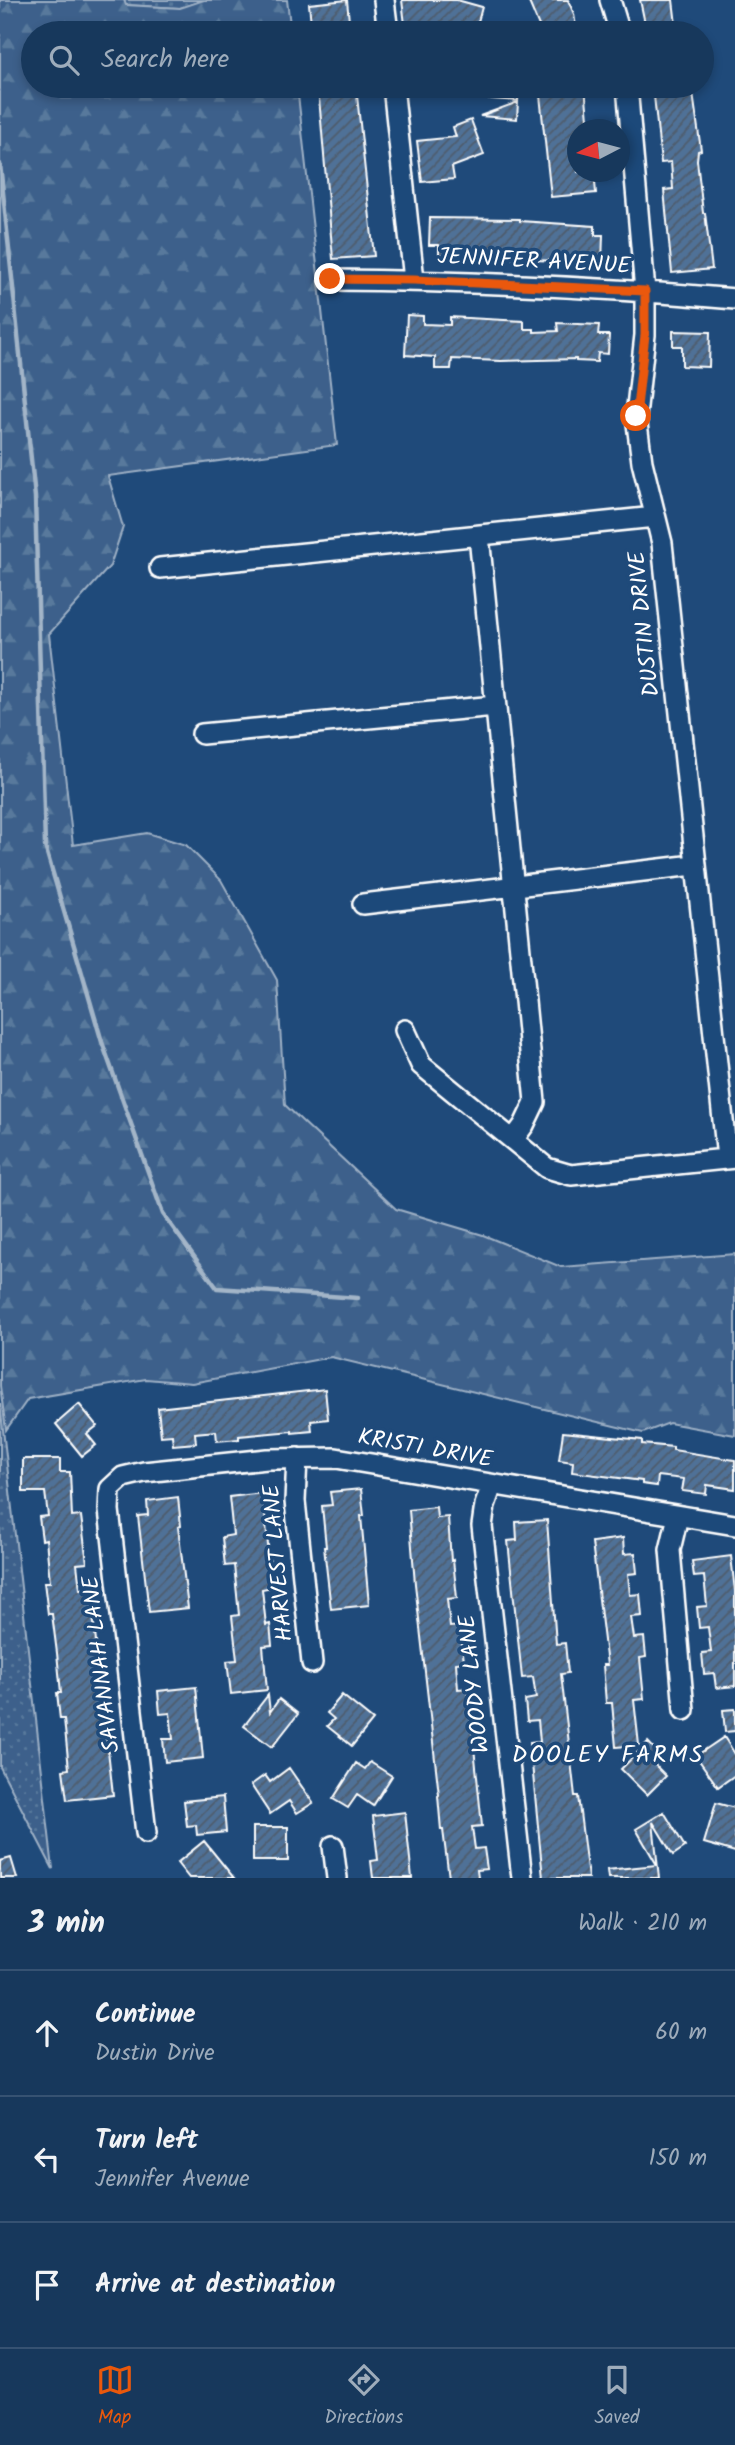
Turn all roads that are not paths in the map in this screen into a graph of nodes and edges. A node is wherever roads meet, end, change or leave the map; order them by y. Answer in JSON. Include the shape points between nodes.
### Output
{"nodes":[{"id":1,"x":384,"y":0,"type":"edge"},
{"id":2,"x":610,"y":0,"type":"edge"},
{"id":3,"x":387,"y":21,"type":"edge"},
{"id":4,"x":616,"y":21,"type":"edge"},
{"id":5,"x":394,"y":98,"type":"edge"},
{"id":6,"x":628,"y":98,"type":"edge"},
{"id":7,"x":330,"y":279,"type":"dead end"},
{"id":8,"x":414,"y":280,"type":"junction"},
{"id":9,"x":645,"y":291,"type":"junction"},
{"id":10,"x":735,"y":299,"type":"edge"},
{"id":11,"x":655,"y":517,"type":"junction"},
{"id":12,"x":479,"y":536,"type":"junction"},
{"id":13,"x":160,"y":568,"type":"dead end"},
{"id":14,"x":495,"y":706,"type":"junction"},
{"id":15,"x":202,"y":734,"type":"dead end"},
{"id":16,"x":695,"y":865,"type":"junction"},
{"id":17,"x":513,"y":887,"type":"junction"},
{"id":18,"x":363,"y":904,"type":"dead end"},
{"id":19,"x":405,"y":1030,"type":"dead end"},
{"id":20,"x":513,"y":1140,"type":"junction"},
{"id":21,"x":731,"y":1158,"type":"edge"},
{"id":22,"x":298,"y":1458,"type":"junction"},
{"id":23,"x":492,"y":1485,"type":"junction"},
{"id":24,"x":110,"y":1489,"type":"joint"},
{"id":25,"x":678,"y":1516,"type":"junction"},
{"id":26,"x":735,"y":1525,"type":"edge"},
{"id":27,"x":312,"y":1663,"type":"dead end"},
{"id":28,"x":684,"y":1710,"type":"dead end"},
{"id":29,"x":146,"y":1833,"type":"dead end"},
{"id":30,"x":333,"y":1846,"type":"dead end"},
{"id":31,"x":337,"y":1878,"type":"edge"},
{"id":32,"x":522,"y":1878,"type":"edge"}],
"edges":[{"from":1,"to":3,"type":"street"},
{"from":2,"to":4,"type":"street"},
{"from":5,"to":8,"type":"street"},
{"from":6,"to":9,"type":"street","name":"DUSTIN DRIVE"},
{"from":7,"to":8,"type":"street","name":"JENNIFER AVENUE"},
{"from":8,"to":9,"type":"street","name":"JENNIFER AVENUE"},
{"from":9,"to":10,"type":"street","name":"JENNIFER AVENUE"},
{"from":9,"to":11,"type":"street","name":"DUSTIN DRIVE","via":[[636,416]]},
{"from":11,"to":12,"type":"street"},
{"from":11,"to":16,"type":"street","name":"DUSTIN DRIVE","via":[[662,543]]},
{"from":12,"to":13,"type":"street"},
{"from":12,"to":14,"type":"street"},
{"from":14,"to":15,"type":"street"},
{"from":14,"to":17,"type":"street"},
{"from":16,"to":17,"type":"street"},
{"from":16,"to":21,"type":"street","name":"DUSTIN DRIVE"},
{"from":17,"to":18,"type":"street"},
{"from":17,"to":20,"type":"street","via":[[535,1102]]},
{"from":19,"to":20,"type":"street","name":"DUSTIN DRIVE","via":[[421,1065]]},
{"from":20,"to":21,"type":"street","name":"DUSTIN DRIVE","via":[[547,1168],[571,1175]]},
{"from":22,"to":23,"type":"street","name":"KRISTI DRIVE","via":[[336,1458]]},
{"from":22,"to":24,"type":"street","name":"KRISTI DRIVE","via":[[144,1472],[123,1477]]},
{"from":22,"to":27,"type":"street","name":"HARVEST LANE","via":[[295,1501]]},
{"from":23,"to":25,"type":"street","name":"KRISTI DRIVE"},
{"from":23,"to":32,"type":"street","name":"WOODY LANE","via":[[482,1526]]},
{"from":24,"to":29,"type":"street","name":"SAVANNAH LANE"},
{"from":25,"to":26,"type":"street","name":"KRISTI DRIVE"},
{"from":25,"to":28,"type":"street","via":[[670,1550]]},
{"from":30,"to":31,"type":"street"}]}
